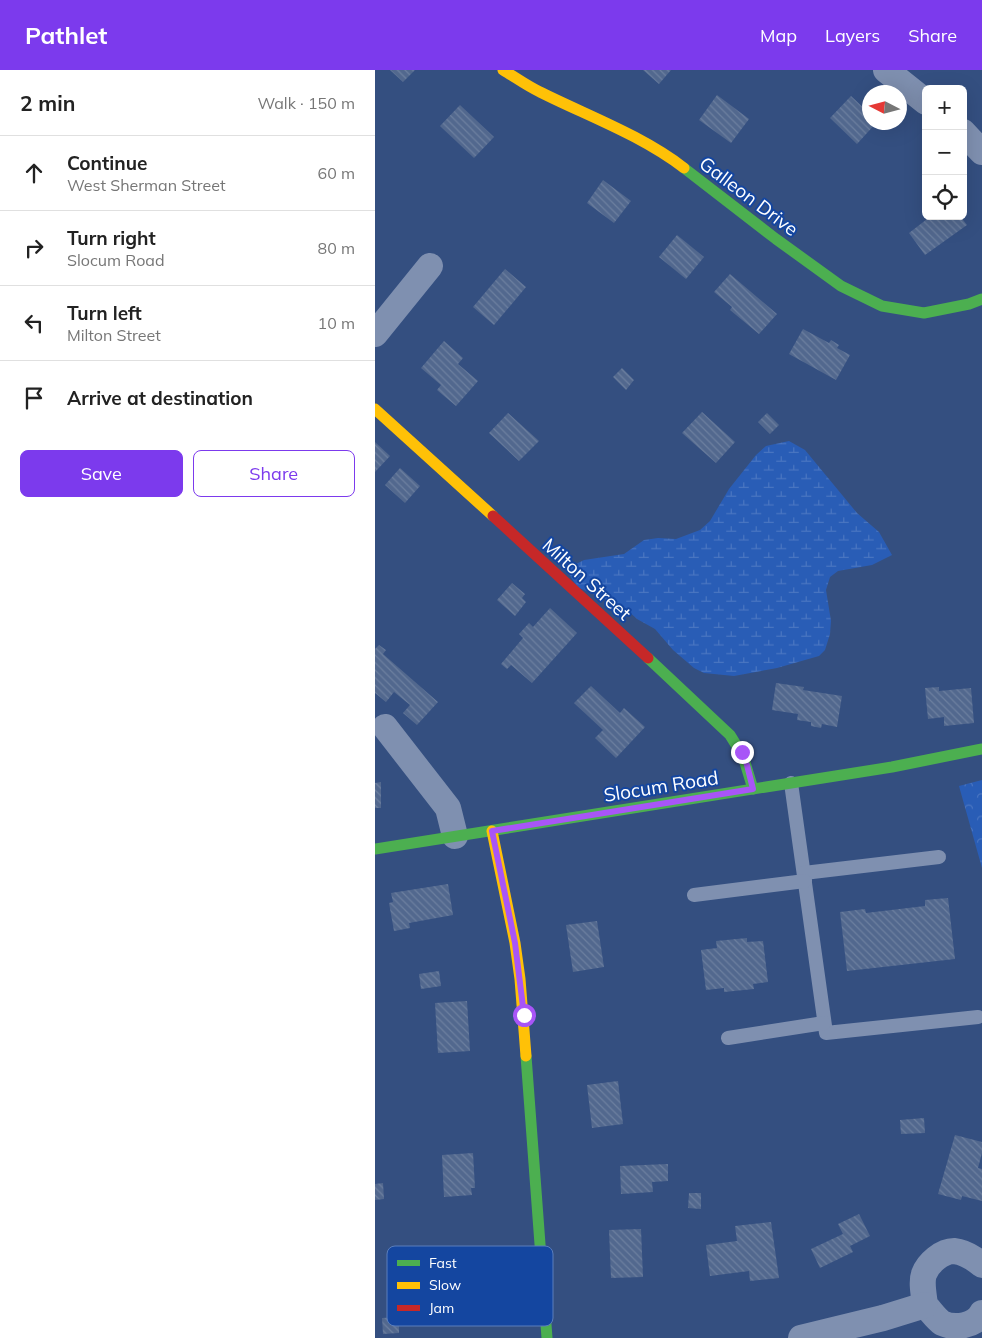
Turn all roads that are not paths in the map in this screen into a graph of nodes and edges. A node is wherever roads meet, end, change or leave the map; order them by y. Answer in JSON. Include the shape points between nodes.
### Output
{"nodes":[{"id":1,"x":503,"y":70,"type":"edge"},
{"id":2,"x":886,"y":70,"type":"edge"},
{"id":3,"x":922,"y":99,"type":"edge"},
{"id":4,"x":967,"y":136,"type":"edge"},
{"id":5,"x":982,"y":152,"type":"edge"},
{"id":6,"x":430,"y":266,"type":"dead end"},
{"id":7,"x":982,"y":299,"type":"edge"},
{"id":8,"x":375,"y":334,"type":"edge"},
{"id":9,"x":375,"y":409,"type":"edge"},
{"id":10,"x":385,"y":727,"type":"dead end"},
{"id":11,"x":982,"y":749,"type":"edge"},
{"id":12,"x":791,"y":783,"type":"junction"},
{"id":13,"x":753,"y":789,"type":"junction"},
{"id":14,"x":492,"y":831,"type":"junction"},
{"id":15,"x":455,"y":836,"type":"junction"},
{"id":16,"x":375,"y":849,"type":"edge"},
{"id":17,"x":939,"y":857,"type":"dead end"},
{"id":18,"x":805,"y":877,"type":"junction"},
{"id":19,"x":694,"y":895,"type":"dead end"},
{"id":20,"x":978,"y":1017,"type":"dead end"},
{"id":21,"x":824,"y":1023,"type":"junction"},
{"id":22,"x":728,"y":1038,"type":"dead end"},
{"id":23,"x":540,"y":1246,"type":"edge"},
{"id":24,"x":982,"y":1265,"type":"edge"},
{"id":25,"x":925,"y":1305,"type":"junction"},
{"id":26,"x":982,"y":1313,"type":"edge"},
{"id":27,"x":801,"y":1338,"type":"edge"}],
"edges":[{"from":1,"to":7,"type":"street","name":"Galleon Drive","via":[[538,91],[667,155],[841,286],[881,306],[924,313]]},
{"from":2,"to":3,"type":"street"},
{"from":4,"to":5,"type":"street"},
{"from":6,"to":8,"type":"street"},
{"from":9,"to":13,"type":"street","name":"Milton Street","via":[[724,728],[742,752]]},
{"from":10,"to":15,"type":"street","via":[[448,808]]},
{"from":11,"to":12,"type":"street","name":"Slocum Road"},
{"from":12,"to":13,"type":"street","name":"Slocum Road"},
{"from":12,"to":18,"type":"lane"},
{"from":13,"to":14,"type":"street","name":"Slocum Road"},
{"from":14,"to":15,"type":"street","name":"Slocum Road"},
{"from":14,"to":23,"type":"street","via":[[521,988]]},
{"from":15,"to":16,"type":"street","name":"Slocum Road"},
{"from":17,"to":18,"type":"lane"},
{"from":18,"to":19,"type":"lane"},
{"from":18,"to":21,"type":"lane"},
{"from":20,"to":21,"type":"lane","via":[[826,1033]]},
{"from":21,"to":22,"type":"lane"},
{"from":24,"to":25,"type":"street","via":[[968,1255],[954,1252],[940,1255],[923,1276]]},
{"from":25,"to":26,"type":"street","via":[[941,1322],[956,1326],[968,1325]]},
{"from":25,"to":27,"type":"street"}]}
